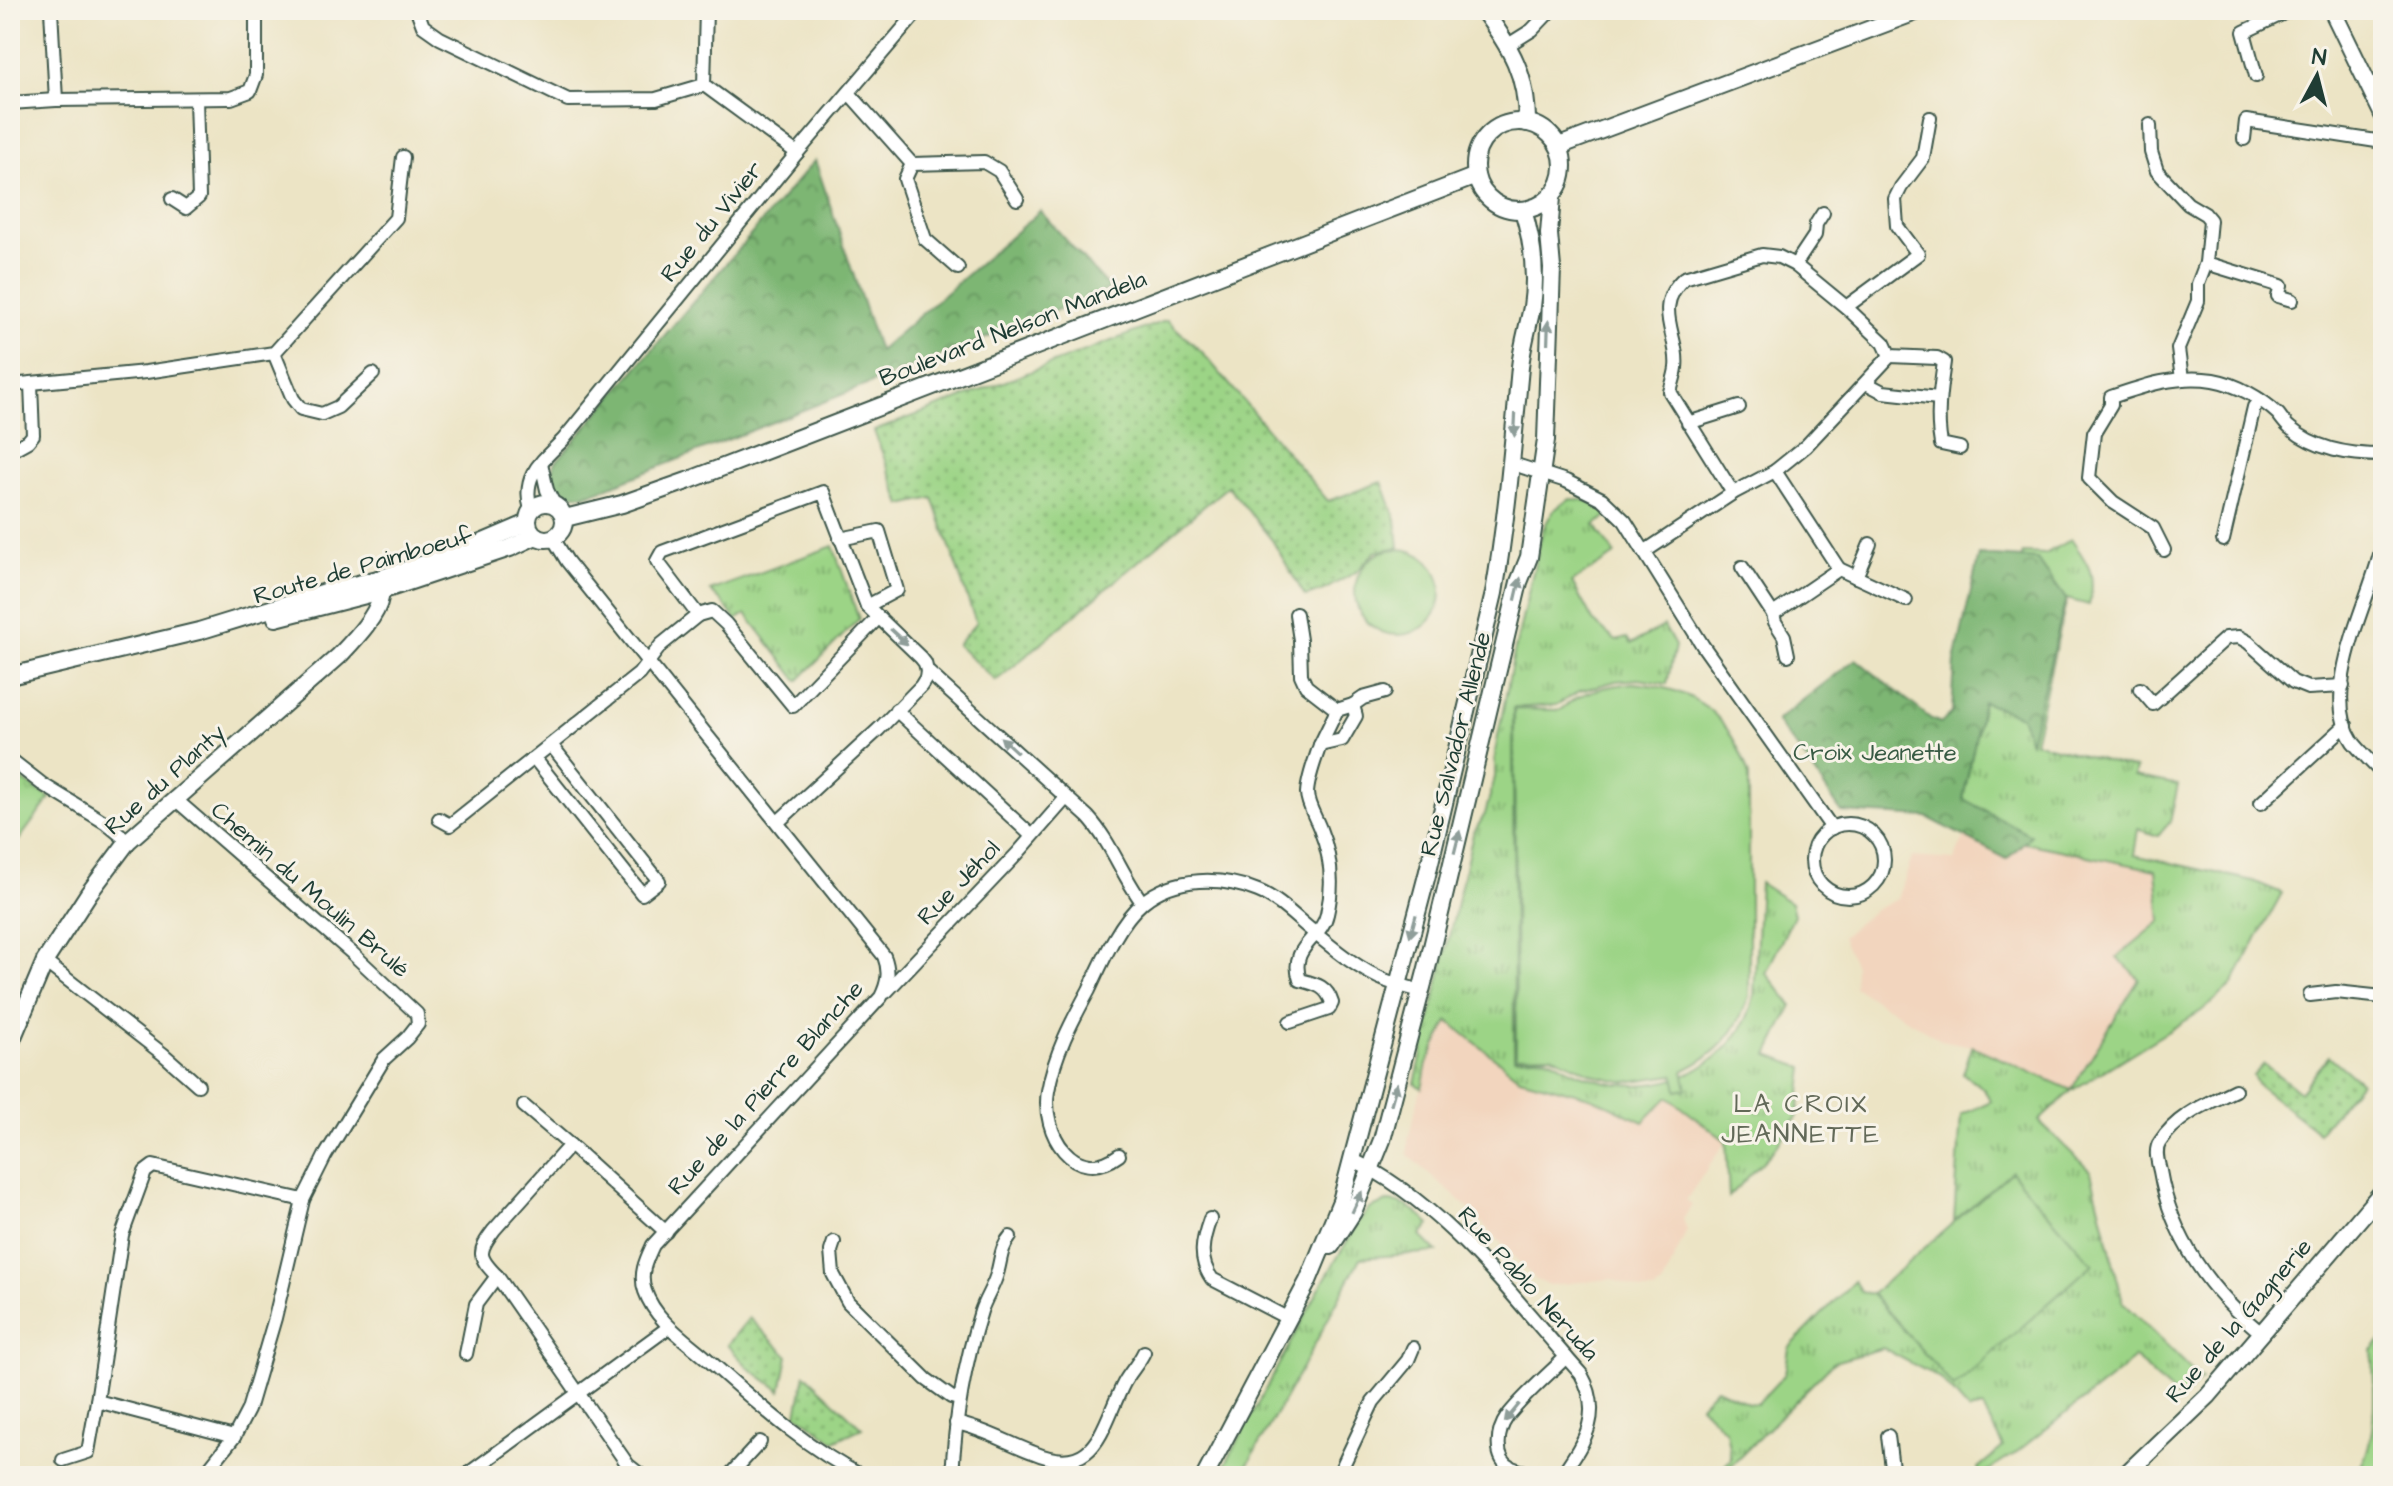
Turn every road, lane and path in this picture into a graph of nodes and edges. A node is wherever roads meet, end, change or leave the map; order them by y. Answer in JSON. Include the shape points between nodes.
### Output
{"nodes":[{"id":1,"x":51,"y":10,"type":"edge"},
{"id":2,"x":256,"y":10,"type":"edge"},
{"id":3,"x":417,"y":10,"type":"edge"},
{"id":4,"x":706,"y":10,"type":"edge"},
{"id":5,"x":919,"y":10,"type":"edge"},
{"id":6,"x":1483,"y":10,"type":"edge"},
{"id":7,"x":1551,"y":10,"type":"edge"},
{"id":8,"x":1921,"y":10,"type":"edge"},
{"id":9,"x":2290,"y":10,"type":"edge"},
{"id":10,"x":2332,"y":10,"type":"edge"},
{"id":11,"x":1508,"y":45,"type":"junction"},
{"id":12,"x":2256,"y":76,"type":"dead end"},
{"id":13,"x":704,"y":85,"type":"junction"},
{"id":14,"x":849,"y":93,"type":"junction"},
{"id":15,"x":196,"y":99,"type":"junction"},
{"id":16,"x":56,"y":100,"type":"junction"},
{"id":17,"x":10,"y":103,"type":"edge"},
{"id":18,"x":2383,"y":115,"type":"edge"},
{"id":19,"x":1527,"y":123,"type":"junction"},
{"id":20,"x":1929,"y":125,"type":"dead end"},
{"id":21,"x":2150,"y":125,"type":"dead end"},
{"id":22,"x":2244,"y":139,"type":"dead end"},
{"id":23,"x":2383,"y":142,"type":"edge"},
{"id":24,"x":1559,"y":146,"type":"junction"},
{"id":25,"x":797,"y":153,"type":"junction"},
{"id":26,"x":403,"y":157,"type":"dead end"},
{"id":27,"x":912,"y":164,"type":"junction"},
{"id":28,"x":1476,"y":176,"type":"junction"},
{"id":29,"x":1552,"y":197,"type":"junction"},
{"id":30,"x":172,"y":199,"type":"dead end"},
{"id":31,"x":1017,"y":199,"type":"dead end"},
{"id":32,"x":1523,"y":210,"type":"junction"},
{"id":33,"x":1823,"y":213,"type":"dead end"},
{"id":34,"x":2206,"y":263,"type":"junction"},
{"id":35,"x":1795,"y":265,"type":"junction"},
{"id":36,"x":958,"y":268,"type":"dead end"},
{"id":37,"x":2292,"y":300,"type":"dead end"},
{"id":38,"x":1846,"y":307,"type":"junction"},
{"id":39,"x":274,"y":353,"type":"junction"},
{"id":40,"x":1890,"y":356,"type":"junction"},
{"id":41,"x":373,"y":374,"type":"dead end"},
{"id":42,"x":2182,"y":379,"type":"junction"},
{"id":43,"x":1866,"y":383,"type":"junction"},
{"id":44,"x":31,"y":384,"type":"junction"},
{"id":45,"x":10,"y":385,"type":"edge"},
{"id":46,"x":1938,"y":398,"type":"junction"},
{"id":47,"x":2260,"y":400,"type":"junction"},
{"id":48,"x":1739,"y":407,"type":"dead end"},
{"id":49,"x":1688,"y":423,"type":"junction"},
{"id":50,"x":1960,"y":448,"type":"dead end"},
{"id":51,"x":10,"y":451,"type":"edge"},
{"id":52,"x":2383,"y":455,"type":"edge"},
{"id":53,"x":541,"y":463,"type":"junction"},
{"id":54,"x":1513,"y":464,"type":"junction"},
{"id":55,"x":1775,"y":471,"type":"junction"},
{"id":56,"x":1542,"y":474,"type":"junction"},
{"id":57,"x":1733,"y":493,"type":"junction"},
{"id":58,"x":554,"y":504,"type":"junction"},
{"id":59,"x":565,"y":518,"type":"junction"},
{"id":60,"x":532,"y":523,"type":"junction"},
{"id":61,"x":553,"y":538,"type":"junction"},
{"id":62,"x":840,"y":539,"type":"junction"},
{"id":63,"x":2223,"y":540,"type":"dead end"},
{"id":64,"x":2383,"y":542,"type":"edge"},
{"id":65,"x":1870,"y":544,"type":"dead end"},
{"id":66,"x":2164,"y":550,"type":"dead end"},
{"id":67,"x":1644,"y":552,"type":"junction"},
{"id":68,"x":1742,"y":567,"type":"dead end"},
{"id":69,"x":1839,"y":569,"type":"junction"},
{"id":70,"x":1856,"y":577,"type":"junction"},
{"id":71,"x":380,"y":585,"type":"junction"},
{"id":72,"x":1906,"y":600,"type":"dead end"},
{"id":73,"x":867,"y":606,"type":"junction"},
{"id":74,"x":1296,"y":614,"type":"dead end"},
{"id":75,"x":1773,"y":614,"type":"junction"},
{"id":76,"x":698,"y":615,"type":"junction"},
{"id":77,"x":878,"y":618,"type":"junction"},
{"id":78,"x":1788,"y":655,"type":"dead end"},
{"id":79,"x":648,"y":663,"type":"junction"},
{"id":80,"x":927,"y":671,"type":"junction"},
{"id":81,"x":10,"y":676,"type":"edge"},
{"id":82,"x":2343,"y":686,"type":"junction"},
{"id":83,"x":2140,"y":689,"type":"dead end"},
{"id":84,"x":1385,"y":692,"type":"dead end"},
{"id":85,"x":1353,"y":705,"type":"junction"},
{"id":86,"x":896,"y":710,"type":"junction"},
{"id":87,"x":1337,"y":710,"type":"junction"},
{"id":88,"x":2346,"y":725,"type":"junction"},
{"id":89,"x":1320,"y":745,"type":"junction"},
{"id":90,"x":552,"y":746,"type":"junction"},
{"id":91,"x":10,"y":759,"type":"edge"},
{"id":92,"x":535,"y":759,"type":"junction"},
{"id":93,"x":2383,"y":774,"type":"edge"},
{"id":94,"x":1066,"y":798,"type":"junction"},
{"id":95,"x":175,"y":799,"type":"junction"},
{"id":96,"x":2261,"y":803,"type":"dead end"},
{"id":97,"x":439,"y":819,"type":"dead end"},
{"id":98,"x":778,"y":822,"type":"junction"},
{"id":99,"x":1832,"y":828,"type":"junction"},
{"id":100,"x":1032,"y":836,"type":"junction"},
{"id":101,"x":128,"y":841,"type":"junction"},
{"id":102,"x":1142,"y":902,"type":"junction"},
{"id":103,"x":1315,"y":933,"type":"junction"},
{"id":104,"x":45,"y":962,"type":"junction"},
{"id":105,"x":1398,"y":984,"type":"junction"},
{"id":106,"x":1422,"y":991,"type":"junction"},
{"id":107,"x":2310,"y":995,"type":"dead end"},
{"id":108,"x":881,"y":997,"type":"junction"},
{"id":109,"x":2383,"y":997,"type":"edge"},
{"id":110,"x":1290,"y":1022,"type":"dead end"},
{"id":111,"x":10,"y":1044,"type":"edge"},
{"id":112,"x":198,"y":1085,"type":"dead end"},
{"id":113,"x":2235,"y":1090,"type":"dead end"},
{"id":114,"x":524,"y":1106,"type":"dead end"},
{"id":115,"x":570,"y":1145,"type":"junction"},
{"id":116,"x":1119,"y":1155,"type":"dead end"},
{"id":117,"x":1351,"y":1159,"type":"junction"},
{"id":118,"x":1372,"y":1169,"type":"junction"},
{"id":119,"x":2383,"y":1191,"type":"edge"},
{"id":120,"x":303,"y":1200,"type":"junction"},
{"id":121,"x":1210,"y":1219,"type":"dead end"},
{"id":122,"x":666,"y":1232,"type":"junction"},
{"id":123,"x":1010,"y":1237,"type":"dead end"},
{"id":124,"x":834,"y":1242,"type":"dead end"},
{"id":125,"x":497,"y":1276,"type":"junction"},
{"id":126,"x":1308,"y":1281,"type":"junction"},
{"id":127,"x":1289,"y":1319,"type":"junction"},
{"id":128,"x":669,"y":1327,"type":"junction"},
{"id":129,"x":2263,"y":1334,"type":"junction"},
{"id":130,"x":1413,"y":1348,"type":"dead end"},
{"id":131,"x":1144,"y":1352,"type":"dead end"},
{"id":132,"x":466,"y":1354,"type":"dead end"},
{"id":133,"x":1566,"y":1357,"type":"junction"},
{"id":134,"x":579,"y":1394,"type":"junction"},
{"id":135,"x":959,"y":1399,"type":"junction"},
{"id":136,"x":97,"y":1401,"type":"junction"},
{"id":137,"x":956,"y":1423,"type":"junction"},
{"id":138,"x":1888,"y":1436,"type":"dead end"},
{"id":139,"x":234,"y":1437,"type":"junction"},
{"id":140,"x":760,"y":1442,"type":"dead end"},
{"id":141,"x":63,"y":1460,"type":"dead end"},
{"id":142,"x":203,"y":1476,"type":"edge"},
{"id":143,"x":465,"y":1476,"type":"edge"},
{"id":144,"x":642,"y":1476,"type":"edge"},
{"id":145,"x":729,"y":1476,"type":"edge"},
{"id":146,"x":862,"y":1476,"type":"edge"},
{"id":147,"x":952,"y":1476,"type":"edge"},
{"id":148,"x":1205,"y":1476,"type":"edge"},
{"id":149,"x":1338,"y":1476,"type":"edge"},
{"id":150,"x":1543,"y":1476,"type":"edge"},
{"id":151,"x":1561,"y":1476,"type":"edge"},
{"id":152,"x":1893,"y":1476,"type":"edge"},
{"id":153,"x":2124,"y":1476,"type":"edge"}],
"edges":[{"from":1,"to":16,"type":"street"},
{"from":2,"to":15,"type":"street","via":[[256,75],[250,91],[231,98]]},
{"from":3,"to":13,"type":"street","via":[[423,26],[440,38],[568,100],[656,99]]},
{"from":4,"to":13,"type":"street"},
{"from":5,"to":14,"type":"street","name":"Rue du Vivier"},
{"from":6,"to":11,"type":"street"},
{"from":7,"to":11,"type":"street"},
{"from":8,"to":24,"type":"street"},
{"from":9,"to":12,"type":"street","via":[[2244,32]]},
{"from":10,"to":18,"type":"street"},
{"from":11,"to":19,"type":"street","via":[[1527,98]]},
{"from":13,"to":25,"type":"street"},
{"from":14,"to":25,"type":"street","name":"Rue du Vivier"},
{"from":14,"to":27,"type":"street"},
{"from":15,"to":16,"type":"street"},
{"from":15,"to":30,"type":"street","via":[[199,197],[186,208]]},
{"from":16,"to":17,"type":"street"},
{"from":19,"to":24,"type":"street","via":[[1546,131]]},
{"from":19,"to":28,"type":"street","via":[[1506,124],[1487,136],[1476,159]]},
{"from":20,"to":38,"type":"street","via":[[1923,158],[1895,199],[1897,226],[1918,254]]},
{"from":21,"to":34,"type":"street","via":[[2157,171],[2210,220]]},
{"from":22,"to":23,"type":"street","via":[[2246,121]]},
{"from":24,"to":29,"type":"street","via":[[1563,175]]},
{"from":25,"to":53,"type":"street","name":"Rue du Vivier"},
{"from":26,"to":39,"type":"street","via":[[396,218]]},
{"from":27,"to":31,"type":"street","via":[[984,162],[999,171]]},
{"from":27,"to":36,"type":"street","via":[[905,179],[925,239]]},
{"from":28,"to":32,"type":"street","via":[[1493,202]]},
{"from":28,"to":59,"type":"street","name":"Boulevard Nelson Mandela","via":[[687,481]]},
{"from":29,"to":32,"type":"street"},
{"from":56,"to":29,"type":"street","name":"Rue Salvador Allende","one_way":true},
{"from":32,"to":54,"type":"street","name":"Rue Salvador Allende","one_way":true,"via":[[1535,275]]},
{"from":33,"to":35,"type":"street"},
{"from":34,"to":37,"type":"street","via":[[2281,286],[2278,296]]},
{"from":34,"to":42,"type":"street","via":[[2198,301],[2178,349]]},
{"from":35,"to":38,"type":"street"},
{"from":35,"to":49,"type":"street","via":[[1762,255],[1684,278],[1675,286],[1668,318],[1677,366],[1670,392]]},
{"from":38,"to":40,"type":"street","via":[[1884,343]]},
{"from":39,"to":41,"type":"street","via":[[293,399],[301,409],[322,414],[338,407]]},
{"from":39,"to":44,"type":"street"},
{"from":40,"to":43,"type":"street"},
{"from":40,"to":46,"type":"street","via":[[1944,362]]},
{"from":42,"to":47,"type":"street","via":[[2235,386]]},
{"from":42,"to":66,"type":"street","via":[[2111,397],[2094,433],[2089,478],[2113,502],[2153,528]]},
{"from":43,"to":46,"type":"street","via":[[1883,392]]},
{"from":43,"to":55,"type":"street"},
{"from":44,"to":45,"type":"street"},
{"from":44,"to":51,"type":"street","via":[[33,435]]},
{"from":46,"to":50,"type":"street","via":[[1941,444]]},
{"from":47,"to":52,"type":"street","via":[[2317,445]]},
{"from":47,"to":63,"type":"street","via":[[2254,407]]},
{"from":48,"to":49,"type":"street"},
{"from":49,"to":57,"type":"street"},
{"from":53,"to":58,"type":"street"},
{"from":53,"to":60,"type":"street","name":"Rue du Vivier","via":[[529,483]]},
{"from":54,"to":56,"type":"street"},
{"from":54,"to":105,"type":"street","name":"Rue Salvador Allende","one_way":true,"via":[[1494,593]]},
{"from":55,"to":57,"type":"street"},
{"from":55,"to":69,"type":"street"},
{"from":56,"to":67,"type":"street","via":[[1602,499],[1625,521]]},
{"from":106,"to":56,"type":"street","name":"Rue Salvador Allende","one_way":true,"via":[[1529,557]]},
{"from":57,"to":67,"type":"street"},
{"from":58,"to":59,"type":"street"},
{"from":58,"to":60,"type":"street","via":[[541,503]]},
{"from":59,"to":61,"type":"street"},
{"from":60,"to":61,"type":"street","via":[[542,539]]},
{"from":60,"to":71,"type":"street","name":"Route de Paimboeuf"},
{"from":61,"to":79,"type":"street","name":"Rue de la Pierre Blanche"},
{"from":62,"to":73,"type":"street"},
{"from":62,"to":73,"type":"street","via":[[879,531],[897,590]]},
{"from":62,"to":76,"type":"street","via":[[823,492],[662,552],[657,561]]},
{"from":64,"to":82,"type":"street","via":[[2350,641]]},
{"from":65,"to":70,"type":"street"},
{"from":67,"to":99,"type":"street","via":[[1703,646]]},
{"from":68,"to":75,"type":"street"},
{"from":69,"to":70,"type":"street"},
{"from":69,"to":75,"type":"street"},
{"from":70,"to":72,"type":"street"},
{"from":71,"to":81,"type":"street","name":"Route de Paimboeuf","via":[[329,591],[199,631]]},
{"from":71,"to":95,"type":"street","name":"Rue du Planty","via":[[380,601],[339,656]]},
{"from":73,"to":77,"type":"street"},
{"from":74,"to":87,"type":"street","via":[[1301,675],[1306,686]]},
{"from":75,"to":78,"type":"street"},
{"from":76,"to":77,"type":"street","via":[[712,611],[726,624],[793,706]]},
{"from":76,"to":79,"type":"street"},
{"from":77,"to":80,"type":"street","one_way":true,"via":[[921,658]]},
{"from":79,"to":90,"type":"street"},
{"from":79,"to":98,"type":"street","name":"Rue de la Pierre Blanche"},
{"from":80,"to":86,"type":"street","via":[[921,686]]},
{"from":94,"to":80,"type":"street","one_way":true},
{"from":82,"to":83,"type":"street","via":[[2308,688],[2293,682],[2239,637],[2226,638],[2153,704]]},
{"from":82,"to":88,"type":"street"},
{"from":84,"to":85,"type":"street"},
{"from":85,"to":87,"type":"street"},
{"from":85,"to":89,"type":"street","via":[[1356,716],[1342,740]]},
{"from":86,"to":98,"type":"street"},
{"from":86,"to":100,"type":"street"},
{"from":87,"to":89,"type":"street"},
{"from":88,"to":93,"type":"street","via":[[2353,741]]},
{"from":88,"to":96,"type":"street"},
{"from":89,"to":103,"type":"street","via":[[1307,796],[1331,866],[1327,918]]},
{"from":90,"to":92,"type":"street"},
{"from":90,"to":92,"type":"street","via":[[659,881],[642,894]]},
{"from":91,"to":101,"type":"street"},
{"from":92,"to":97,"type":"street","via":[[450,825]]},
{"from":94,"to":100,"type":"street","name":"Rue Jéhol"},
{"from":94,"to":102,"type":"street","via":[[1103,832]]},
{"from":95,"to":101,"type":"street","name":"Rue du Planty"},
{"from":95,"to":120,"type":"street","name":"Chemin du Moulin Brulé","via":[[417,1014],[418,1024],[384,1059]]},
{"from":98,"to":108,"type":"street","name":"Rue de la Pierre Blanche","via":[[884,956],[887,985]]},
{"from":99,"to":99,"type":"street","via":[[1813,849],[1816,878],[1838,896],[1866,892],[1883,869],[1878,840],[1859,826]]},
{"from":100,"to":108,"type":"street","name":"Rue Jéhol"},
{"from":101,"to":104,"type":"street","name":"Rue du Planty"},
{"from":102,"to":103,"type":"street","via":[[1192,881],[1235,883],[1261,892]]},
{"from":102,"to":116,"type":"street","via":[[1114,940],[1068,1031],[1046,1104],[1061,1149],[1079,1163],[1109,1163]]},
{"from":103,"to":105,"type":"street","via":[[1361,967]]},
{"from":103,"to":110,"type":"street","via":[[1299,955],[1298,973],[1300,980],[1322,986],[1332,1003],[1329,1009]]},
{"from":104,"to":111,"type":"street","name":"Rue du Planty"},
{"from":104,"to":112,"type":"street"},
{"from":105,"to":106,"type":"street"},
{"from":105,"to":117,"type":"street","name":"Rue Salvador Allende"},
{"from":118,"to":106,"type":"street","name":"Rue Salvador Allende","one_way":true},
{"from":107,"to":109,"type":"street"},
{"from":108,"to":122,"type":"street","name":"Rue de la Pierre Blanche"},
{"from":113,"to":129,"type":"street","via":[[2182,1116],[2159,1143],[2157,1157],[2164,1198],[2192,1258],[2228,1303]]},
{"from":114,"to":115,"type":"street"},
{"from":115,"to":122,"type":"street"},
{"from":115,"to":125,"type":"street","via":[[484,1242],[484,1263]]},
{"from":117,"to":118,"type":"street","name":"Rue Pablo Neruda"},
{"from":117,"to":126,"type":"street","name":"Rue Salvador Allende","via":[[1341,1201]]},
{"from":126,"to":118,"type":"street","name":"Rue Salvador Allende","one_way":true,"via":[[1353,1212]]},
{"from":118,"to":133,"type":"street","name":"Rue Pablo Neruda","via":[[1445,1222]]},
{"from":119,"to":129,"type":"street","name":"Rue de la Gagnerie"},
{"from":120,"to":136,"type":"street","via":[[161,1166],[145,1172],[122,1235]]},
{"from":120,"to":139,"type":"street","via":[[275,1318],[248,1410]]},
{"from":121,"to":127,"type":"street","via":[[1202,1254],[1212,1279]]},
{"from":122,"to":128,"type":"street","name":"Rue de la Pierre Blanche","via":[[653,1245],[642,1277],[645,1293]]},
{"from":123,"to":135,"type":"street","via":[[983,1306]]},
{"from":124,"to":135,"type":"street","via":[[833,1274],[848,1302],[926,1379]]},
{"from":125,"to":132,"type":"street","via":[[476,1304]]},
{"from":125,"to":134,"type":"street"},
{"from":126,"to":127,"type":"street","name":"Rue Salvador Allende"},
{"from":127,"to":148,"type":"street","name":"Rue Salvador Allende"},
{"from":128,"to":134,"type":"street"},
{"from":128,"to":146,"type":"street","name":"Rue de la Pierre Blanche","via":[[806,1442]]},
{"from":129,"to":153,"type":"street","name":"Rue de la Gagnerie","via":[[2208,1396]]},
{"from":130,"to":149,"type":"street","via":[[1373,1402]]},
{"from":131,"to":137,"type":"street","via":[[1103,1431],[1082,1456],[1047,1458]]},
{"from":133,"to":150,"type":"street","one_way":true,"via":[[1500,1430],[1504,1461]]},
{"from":133,"to":151,"type":"street","name":"Rue Pablo Neruda","via":[[1589,1387],[1592,1413],[1586,1436]]},
{"from":134,"to":143,"type":"street"},
{"from":134,"to":144,"type":"street","via":[[628,1465]]},
{"from":135,"to":137,"type":"street"},
{"from":136,"to":139,"type":"street"},
{"from":136,"to":141,"type":"street","via":[[88,1452]]},
{"from":137,"to":147,"type":"street"},
{"from":138,"to":152,"type":"street"},
{"from":139,"to":142,"type":"street"},
{"from":140,"to":145,"type":"street"}]}
